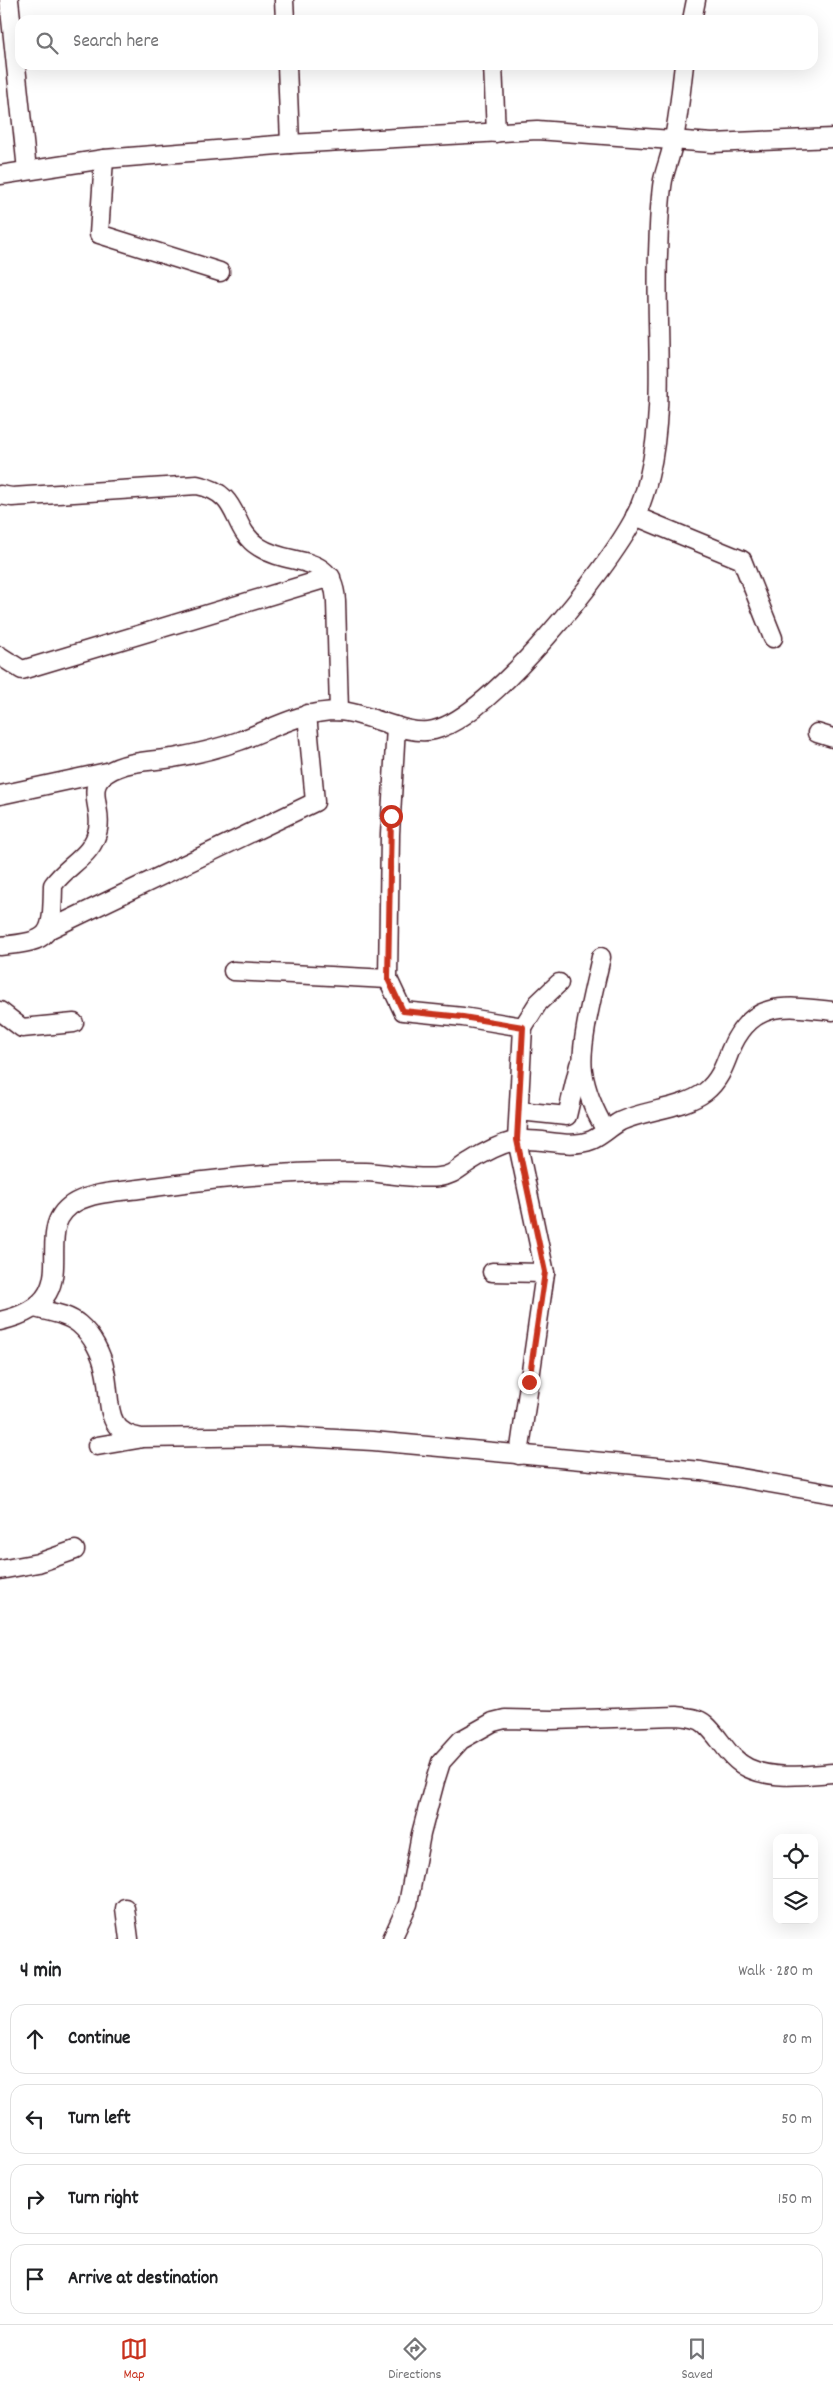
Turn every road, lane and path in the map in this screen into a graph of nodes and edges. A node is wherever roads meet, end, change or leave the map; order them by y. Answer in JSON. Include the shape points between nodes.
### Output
{"nodes":[{"id":1,"x":9,"y":0,"type":"edge"},
{"id":2,"x":284,"y":0,"type":"edge"},
{"id":3,"x":696,"y":0,"type":"edge"},
{"id":4,"x":285,"y":15,"type":"edge"},
{"id":5,"x":693,"y":15,"type":"edge"},
{"id":6,"x":15,"y":54,"type":"edge"},
{"id":7,"x":17,"y":70,"type":"edge"},
{"id":8,"x":287,"y":70,"type":"edge"},
{"id":9,"x":492,"y":70,"type":"edge"},
{"id":10,"x":683,"y":70,"type":"edge"},
{"id":11,"x":496,"y":133,"type":"junction"},
{"id":12,"x":833,"y":138,"type":"edge"},
{"id":13,"x":674,"y":140,"type":"junction"},
{"id":14,"x":290,"y":144,"type":"junction"},
{"id":15,"x":104,"y":159,"type":"junction"},
{"id":16,"x":28,"y":170,"type":"junction"},
{"id":17,"x":0,"y":175,"type":"edge"},
{"id":18,"x":220,"y":272,"type":"dead end"},
{"id":19,"x":0,"y":495,"type":"edge"},
{"id":20,"x":635,"y":516,"type":"junction"},
{"id":21,"x":331,"y":577,"type":"junction"},
{"id":22,"x":773,"y":638,"type":"dead end"},
{"id":23,"x":0,"y":656,"type":"edge"},
{"id":24,"x":339,"y":711,"type":"junction"},
{"id":25,"x":307,"y":714,"type":"junction"},
{"id":26,"x":396,"y":726,"type":"junction"},
{"id":27,"x":107,"y":772,"type":"junction"},
{"id":28,"x":0,"y":795,"type":"edge"},
{"id":29,"x":50,"y":929,"type":"junction"},
{"id":30,"x":0,"y":946,"type":"edge"},
{"id":31,"x":601,"y":957,"type":"dead end"},
{"id":32,"x":233,"y":971,"type":"dead end"},
{"id":33,"x":388,"y":979,"type":"junction"},
{"id":34,"x":559,"y":983,"type":"dead end"},
{"id":35,"x":0,"y":1011,"type":"edge"},
{"id":36,"x":833,"y":1011,"type":"edge"},
{"id":37,"x":74,"y":1023,"type":"dead end"},
{"id":38,"x":523,"y":1027,"type":"junction"},
{"id":39,"x":583,"y":1051,"type":"junction"},
{"id":40,"x":519,"y":1111,"type":"junction"},
{"id":41,"x":606,"y":1131,"type":"junction"},
{"id":42,"x":517,"y":1140,"type":"junction"},
{"id":43,"x":492,"y":1272,"type":"dead end"},
{"id":44,"x":545,"y":1272,"type":"junction"},
{"id":45,"x":35,"y":1308,"type":"junction"},
{"id":46,"x":0,"y":1321,"type":"edge"},
{"id":47,"x":141,"y":1438,"type":"junction"},
{"id":48,"x":97,"y":1446,"type":"dead end"},
{"id":49,"x":519,"y":1455,"type":"junction"},
{"id":50,"x":833,"y":1494,"type":"edge"},
{"id":51,"x":75,"y":1550,"type":"dead end"},
{"id":52,"x":0,"y":1570,"type":"edge"},
{"id":53,"x":833,"y":1773,"type":"edge"},
{"id":54,"x":124,"y":1908,"type":"dead end"},
{"id":55,"x":129,"y":1939,"type":"edge"},
{"id":56,"x":392,"y":1939,"type":"edge"}],
"edges":[{"from":1,"to":6,"type":"street"},
{"from":2,"to":4,"type":"street"},
{"from":3,"to":5,"type":"street"},
{"from":7,"to":16,"type":"street"},
{"from":8,"to":14,"type":"street"},
{"from":9,"to":11,"type":"street"},
{"from":10,"to":13,"type":"street"},
{"from":11,"to":13,"type":"street","via":[[537,130]]},
{"from":11,"to":14,"type":"street"},
{"from":12,"to":13,"type":"street","via":[[712,143]]},
{"from":13,"to":20,"type":"street","via":[[663,181],[660,211],[656,426],[649,476]]},
{"from":14,"to":15,"type":"street"},
{"from":15,"to":16,"type":"street"},
{"from":15,"to":18,"type":"street","via":[[99,234]]},
{"from":16,"to":17,"type":"street"},
{"from":19,"to":21,"type":"street","via":[[172,486],[210,488],[228,501],[248,537],[257,546],[269,553],[317,566]]},
{"from":20,"to":22,"type":"street","via":[[742,560]]},
{"from":20,"to":26,"type":"street","via":[[559,623],[498,687],[449,725],[432,731]]},
{"from":21,"to":23,"type":"street","via":[[22,670]]},
{"from":21,"to":24,"type":"street","via":[[336,601]]},
{"from":24,"to":25,"type":"street"},
{"from":24,"to":26,"type":"street"},
{"from":25,"to":27,"type":"street","via":[[205,752],[146,761]]},
{"from":25,"to":29,"type":"street","via":[[315,802]]},
{"from":26,"to":33,"type":"street","via":[[390,834]]},
{"from":27,"to":28,"type":"street"},
{"from":27,"to":29,"type":"street","via":[[97,782],[94,792],[98,830],[87,854],[53,885]]},
{"from":29,"to":30,"type":"street","via":[[36,940]]},
{"from":31,"to":39,"type":"street"},
{"from":32,"to":33,"type":"street"},
{"from":33,"to":38,"type":"street","via":[[403,1011]]},
{"from":34,"to":38,"type":"street","via":[[538,1003]]},
{"from":35,"to":37,"type":"street","via":[[22,1028]]},
{"from":36,"to":41,"type":"street","via":[[793,1006],[760,1013],[738,1032],[716,1083],[702,1094],[633,1116]]},
{"from":38,"to":40,"type":"street"},
{"from":39,"to":40,"type":"street","via":[[567,1116]]},
{"from":39,"to":41,"type":"street","via":[[582,1069],[587,1089]]},
{"from":40,"to":42,"type":"street"},
{"from":41,"to":42,"type":"street","via":[[582,1143]]},
{"from":42,"to":44,"type":"street"},
{"from":42,"to":45,"type":"street","via":[[500,1145],[441,1177],[307,1172],[95,1195],[75,1202],[57,1224],[53,1242],[53,1284]]},
{"from":43,"to":44,"type":"street"},
{"from":44,"to":49,"type":"street"},
{"from":45,"to":46,"type":"street"},
{"from":45,"to":47,"type":"street","via":[[62,1315],[78,1323],[87,1333],[102,1357],[110,1412],[115,1423],[120,1431]]},
{"from":47,"to":48,"type":"street"},
{"from":47,"to":49,"type":"street","via":[[315,1438]]},
{"from":49,"to":50,"type":"street","via":[[701,1471]]},
{"from":51,"to":52,"type":"street","via":[[38,1563]]},
{"from":53,"to":56,"type":"street","via":[[780,1775],[749,1768],[730,1755],[705,1724],[689,1718],[650,1715],[493,1722],[461,1740],[442,1762],[421,1834],[408,1904]]},
{"from":54,"to":55,"type":"street"}]}
